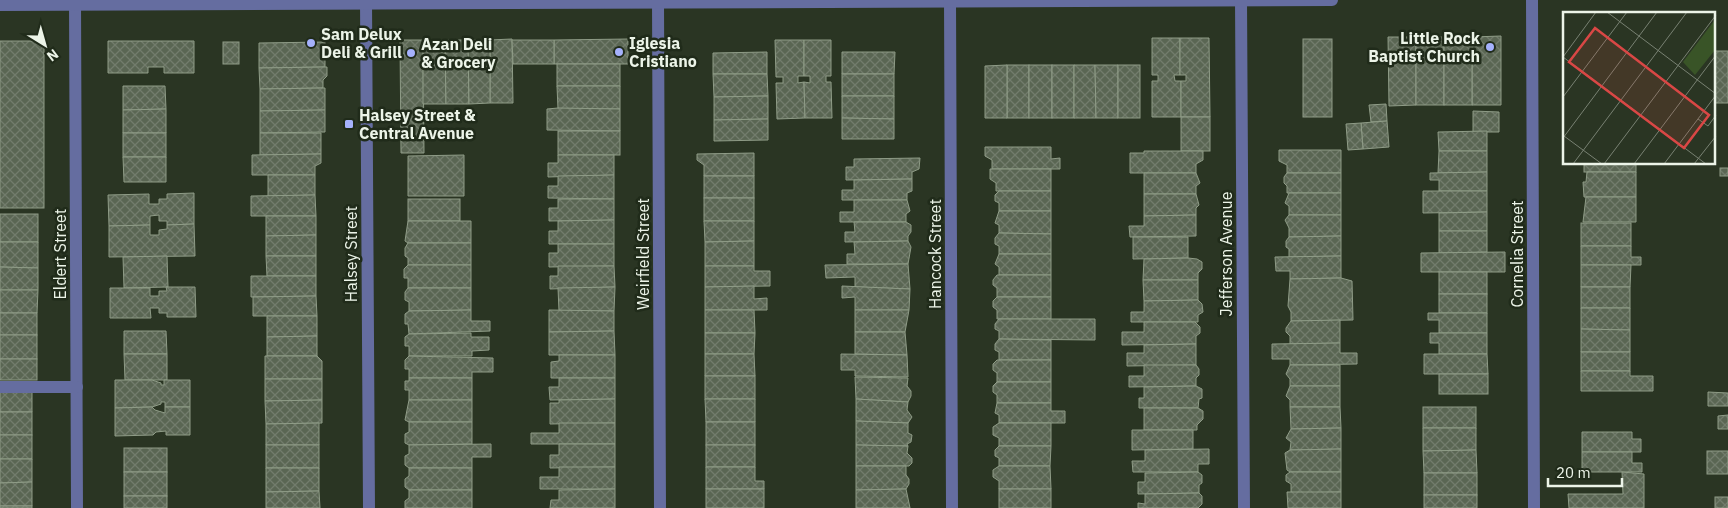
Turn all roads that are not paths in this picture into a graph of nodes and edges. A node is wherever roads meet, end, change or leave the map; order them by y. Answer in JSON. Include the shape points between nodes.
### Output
{"nodes":[{"id":1,"x":1241,"y":0,"type":"edge"},
{"id":2,"x":1332,"y":0,"type":"edge"},
{"id":3,"x":1532,"y":0,"type":"edge"},
{"id":4,"x":658,"y":1,"type":"edge"},
{"id":5,"x":950,"y":1,"type":"edge"},
{"id":6,"x":366,"y":2,"type":"edge"},
{"id":7,"x":75,"y":3,"type":"edge"},
{"id":8,"x":0,"y":5,"type":"edge"},
{"id":9,"x":0,"y":387,"type":"edge"},
{"id":10,"x":77,"y":387,"type":"junction"},
{"id":11,"x":77,"y":508,"type":"edge"},
{"id":12,"x":369,"y":508,"type":"edge"},
{"id":13,"x":660,"y":508,"type":"edge"},
{"id":14,"x":952,"y":508,"type":"edge"},
{"id":15,"x":1244,"y":508,"type":"edge"},
{"id":16,"x":1534,"y":508,"type":"edge"}],
"edges":[{"from":1,"to":2,"type":"street"},
{"from":1,"to":5,"type":"street"},
{"from":1,"to":15,"type":"street","name":"Jefferson Avenue"},
{"from":3,"to":16,"type":"street","name":"Cornelia Street"},
{"from":4,"to":5,"type":"street"},
{"from":4,"to":6,"type":"street"},
{"from":4,"to":13,"type":"street","name":"Weirfield Street"},
{"from":5,"to":14,"type":"street","name":"Hancock Street"},
{"from":6,"to":7,"type":"street"},
{"from":6,"to":12,"type":"street","name":"Halsey Street"},
{"from":7,"to":8,"type":"street"},
{"from":7,"to":10,"type":"street","name":"Eldert Street"},
{"from":9,"to":10,"type":"street"},
{"from":10,"to":11,"type":"street","name":"Eldert Street"}]}
